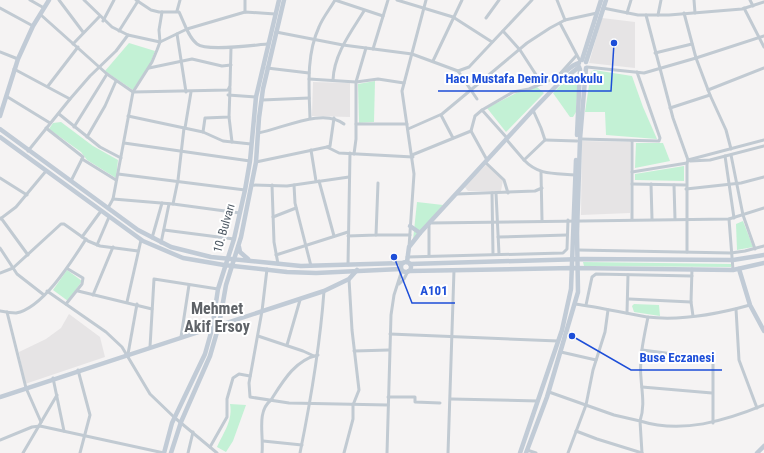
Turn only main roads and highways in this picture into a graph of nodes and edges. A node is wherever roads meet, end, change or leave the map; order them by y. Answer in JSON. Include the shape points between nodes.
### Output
{"nodes":[{"id":1,"x":49,"y":0,"type":"edge"},
{"id":2,"x":279,"y":0,"type":"edge"},
{"id":3,"x":284,"y":0,"type":"edge"},
{"id":4,"x":601,"y":0,"type":"edge"},
{"id":5,"x":606,"y":0,"type":"edge"},
{"id":6,"x":582,"y":65,"type":"junction"},
{"id":7,"x":0,"y":116,"type":"edge"},
{"id":8,"x":0,"y":129,"type":"edge"},
{"id":9,"x":0,"y":137,"type":"edge"},
{"id":10,"x":578,"y":140,"type":"junction"},
{"id":11,"x":576,"y":220,"type":"junction"},
{"id":12,"x":410,"y":226,"type":"road end"},
{"id":13,"x":420,"y":232,"type":"junction"},
{"id":14,"x":232,"y":245,"type":"junction"},
{"id":15,"x":238,"y":245,"type":"junction"},
{"id":16,"x":764,"y":254,"type":"edge"},
{"id":17,"x":211,"y":257,"type":"junction"},
{"id":18,"x":226,"y":258,"type":"junction"},
{"id":19,"x":234,"y":259,"type":"junction"},
{"id":20,"x":572,"y":259,"type":"junction"},
{"id":21,"x":578,"y":259,"type":"junction"},
{"id":22,"x":250,"y":260,"type":"junction"},
{"id":23,"x":407,"y":261,"type":"junction"},
{"id":24,"x":764,"y":263,"type":"edge"},
{"id":25,"x":224,"y":265,"type":"junction"},
{"id":26,"x":232,"y":266,"type":"junction"},
{"id":27,"x":573,"y":268,"type":"junction"},
{"id":28,"x":579,"y":268,"type":"junction"},
{"id":29,"x":589,"y":269,"type":"junction"},
{"id":30,"x":736,"y":269,"type":"junction"},
{"id":31,"x":357,"y":270,"type":"junction"},
{"id":32,"x":402,"y":270,"type":"junction"},
{"id":33,"x":409,"y":271,"type":"junction"},
{"id":34,"x":579,"y":284,"type":"junction"},
{"id":35,"x":219,"y":325,"type":"junction"},
{"id":36,"x":212,"y":329,"type":"junction"},
{"id":37,"x":764,"y":331,"type":"edge"},
{"id":38,"x":0,"y":397,"type":"edge"},
{"id":39,"x":764,"y":446,"type":"edge"},
{"id":40,"x":527,"y":451,"type":"edge"},
{"id":41,"x":164,"y":453,"type":"edge"},
{"id":42,"x":171,"y":453,"type":"edge"},
{"id":43,"x":520,"y":453,"type":"edge"},
{"id":44,"x":757,"y":453,"type":"edge"}],
"edges":[{"from":1,"to":7,"type":"main road","via":[[33,26],[18,59]]},
{"from":2,"to":14,"type":"main road","name":"10. Bulvarı","via":[[256,97],[250,161]]},
{"from":3,"to":15,"type":"main road","name":"10. Bulvarı","via":[[268,68],[256,162]]},
{"from":4,"to":6,"type":"main road"},
{"from":5,"to":6,"type":"main road"},
{"from":6,"to":10,"type":"main road"},
{"from":6,"to":13,"type":"main road","via":[[573,65]]},
{"from":8,"to":17,"type":"main road","via":[[152,238],[181,251]]},
{"from":9,"to":25,"type":"main road","via":[[141,240],[183,258]]},
{"from":10,"to":11,"type":"main road"},
{"from":10,"to":11,"type":"main road"},
{"from":11,"to":20,"type":"main road"},
{"from":11,"to":21,"type":"main road"},
{"from":12,"to":13,"type":"main road"},
{"from":13,"to":23,"type":"main road","via":[[409,247]]},
{"from":14,"to":17,"type":"main road","via":[[222,255]]},
{"from":14,"to":18,"type":"main road","name":"10. Bulvarı"},
{"from":15,"to":19,"type":"main road","name":"10. Bulvarı"},
{"from":15,"to":22,"type":"main road","via":[[240,252]]},
{"from":16,"to":21,"type":"main road","via":[[734,260]]},
{"from":17,"to":18,"type":"main road"},
{"from":18,"to":19,"type":"main road"},
{"from":18,"to":25,"type":"main road","name":"10. Bulvarı"},
{"from":19,"to":22,"type":"main road"},
{"from":19,"to":26,"type":"main road","name":"10. Bulvarı"},
{"from":20,"to":21,"type":"main road"},
{"from":20,"to":23,"type":"main road"},
{"from":20,"to":27,"type":"main road"},
{"from":21,"to":28,"type":"main road"},
{"from":22,"to":23,"type":"main road","via":[[311,266]]},
{"from":23,"to":32,"type":"main road"},
{"from":23,"to":33,"type":"main road","via":[[411,266]]},
{"from":24,"to":30,"type":"main road"},
{"from":25,"to":26,"type":"main road"},
{"from":25,"to":36,"type":"main road","name":"10. Bulvarı"},
{"from":26,"to":31,"type":"main road","via":[[316,272]]},
{"from":26,"to":35,"type":"main road","name":"10. Bulvarı"},
{"from":27,"to":28,"type":"main road"},
{"from":27,"to":33,"type":"main road"},
{"from":27,"to":43,"type":"main road","via":[[571,289],[558,341]]},
{"from":28,"to":29,"type":"main road"},
{"from":28,"to":34,"type":"main road"},
{"from":29,"to":30,"type":"main road"},
{"from":29,"to":34,"type":"main road","via":[[585,271]]},
{"from":30,"to":37,"type":"main road","via":[[750,305]]},
{"from":31,"to":32,"type":"main road"},
{"from":31,"to":35,"type":"main road","via":[[349,279],[324,292]]},
{"from":32,"to":33,"type":"main road"},
{"from":34,"to":40,"type":"main road","via":[[549,392]]},
{"from":35,"to":36,"type":"main road"},
{"from":35,"to":42,"type":"main road","name":"10. Bulvarı","via":[[210,356],[181,422]]},
{"from":36,"to":38,"type":"main road"},
{"from":36,"to":41,"type":"main road","name":"10. Bulvarı","via":[[205,354],[174,418]]},
{"from":39,"to":44,"type":"main road"}]}
